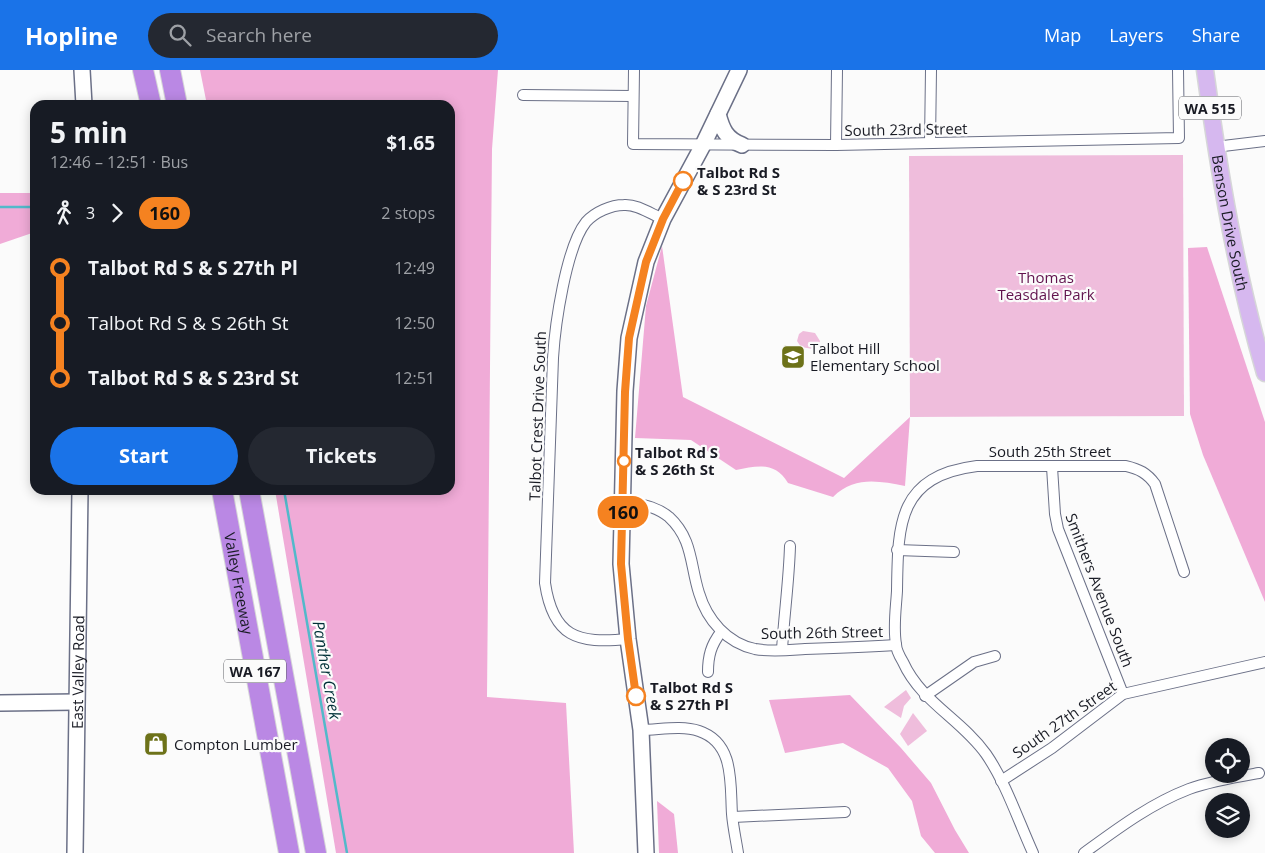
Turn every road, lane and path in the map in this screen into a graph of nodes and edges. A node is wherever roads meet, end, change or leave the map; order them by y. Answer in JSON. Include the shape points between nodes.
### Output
{"nodes":[{"id":1,"x":82,"y":70,"type":"edge"},
{"id":2,"x":144,"y":70,"type":"edge"},
{"id":3,"x":170,"y":70,"type":"edge"},
{"id":4,"x":634,"y":70,"type":"edge"},
{"id":5,"x":739,"y":70,"type":"edge"},
{"id":6,"x":837,"y":70,"type":"edge"},
{"id":7,"x":931,"y":70,"type":"edge"},
{"id":8,"x":1178,"y":70,"type":"edge"},
{"id":9,"x":1205,"y":70,"type":"edge"},
{"id":10,"x":523,"y":95,"type":"dead end"},
{"id":11,"x":633,"y":96,"type":"junction"},
{"id":12,"x":84,"y":100,"type":"edge"},
{"id":13,"x":150,"y":100,"type":"edge"},
{"id":14,"x":176,"y":100,"type":"edge"},
{"id":15,"x":718,"y":114,"type":"junction"},
{"id":16,"x":1265,"y":141,"type":"edge"},
{"id":17,"x":930,"y":143,"type":"junction"},
{"id":18,"x":703,"y":145,"type":"junction"},
{"id":19,"x":742,"y":145,"type":"junction"},
{"id":20,"x":836,"y":145,"type":"junction"},
{"id":21,"x":1215,"y":146,"type":"junction"},
{"id":22,"x":663,"y":219,"type":"junction"},
{"id":23,"x":1265,"y":373,"type":"edge"},
{"id":24,"x":1052,"y":467,"type":"junction"},
{"id":25,"x":80,"y":495,"type":"edge"},
{"id":26,"x":223,"y":495,"type":"edge"},
{"id":27,"x":250,"y":495,"type":"edge"},
{"id":28,"x":623,"y":500,"type":"junction"},
{"id":29,"x":790,"y":546,"type":"dead end"},
{"id":30,"x":897,"y":550,"type":"junction"},
{"id":31,"x":954,"y":552,"type":"dead end"},
{"id":32,"x":1184,"y":572,"type":"dead end"},
{"id":33,"x":721,"y":632,"type":"junction"},
{"id":34,"x":628,"y":639,"type":"junction"},
{"id":35,"x":896,"y":646,"type":"junction"},
{"id":36,"x":782,"y":650,"type":"junction"},
{"id":37,"x":995,"y":656,"type":"dead end"},
{"id":38,"x":1265,"y":662,"type":"edge"},
{"id":39,"x":708,"y":672,"type":"dead end"},
{"id":40,"x":1123,"y":694,"type":"junction"},
{"id":41,"x":925,"y":696,"type":"junction"},
{"id":42,"x":76,"y":702,"type":"junction"},
{"id":43,"x":0,"y":703,"type":"edge"},
{"id":44,"x":641,"y":730,"type":"junction"},
{"id":45,"x":1259,"y":773,"type":"dead end"},
{"id":46,"x":1001,"y":781,"type":"junction"},
{"id":47,"x":845,"y":812,"type":"dead end"},
{"id":48,"x":733,"y":817,"type":"junction"},
{"id":49,"x":75,"y":853,"type":"edge"},
{"id":50,"x":289,"y":853,"type":"edge"},
{"id":51,"x":316,"y":853,"type":"edge"},
{"id":52,"x":646,"y":853,"type":"edge"},
{"id":53,"x":738,"y":853,"type":"edge"},
{"id":54,"x":1033,"y":853,"type":"edge"},
{"id":55,"x":1084,"y":853,"type":"edge"}],
"edges":[{"from":1,"to":12,"type":"street"},
{"from":2,"to":13,"type":"highway"},
{"from":3,"to":14,"type":"highway"},
{"from":4,"to":11,"type":"street"},
{"from":5,"to":15,"type":"street"},
{"from":6,"to":20,"type":"street"},
{"from":7,"to":17,"type":"street"},
{"from":8,"to":17,"type":"street","name":"South 23rd Street","via":[[1179,138]]},
{"from":9,"to":21,"type":"main road","name":"Benson Drive South","number":"WA 515"},
{"from":10,"to":11,"type":"street"},
{"from":11,"to":18,"type":"street","name":"South 23rd Street","via":[[633,144]]},
{"from":15,"to":18,"type":"street"},
{"from":15,"to":19,"type":"street","via":[[722,130],[732,141]]},
{"from":16,"to":21,"type":"street"},
{"from":17,"to":20,"type":"street","name":"South 23rd Street"},
{"from":18,"to":19,"type":"street","name":"South 23rd Street"},
{"from":18,"to":22,"type":"street"},
{"from":19,"to":20,"type":"street","name":"South 23rd Street"},
{"from":21,"to":23,"type":"main road","name":"Benson Drive South","number":"WA 515","via":[[1232,244]]},
{"from":22,"to":28,"type":"street","via":[[646,262],[629,338]]},
{"from":22,"to":34,"type":"street","name":"Talbot Crest Drive South","via":[[625,204],[599,212],[587,221],[569,263],[555,332],[546,573],[548,598],[559,624],[571,634],[603,642]]},
{"from":24,"to":30,"type":"street","name":"South 25th Street","via":[[963,468],[921,487],[901,520]]},
{"from":24,"to":32,"type":"street","name":"South 25th Street","via":[[1126,466],[1150,476]]},
{"from":24,"to":40,"type":"street","name":"Smithers Avenue South","via":[[1054,514],[1058,529]]},
{"from":25,"to":42,"type":"street","name":"East Valley Road"},
{"from":26,"to":50,"type":"highway","name":"Valley Freeway","number":"WA 167"},
{"from":27,"to":51,"type":"highway","name":"Valley Freeway","number":"WA 167"},
{"from":28,"to":33,"type":"street","name":"South 26th Street","via":[[655,508],[679,529],[692,558],[702,602]]},
{"from":28,"to":34,"type":"street","via":[[621,564]]},
{"from":29,"to":36,"type":"street"},
{"from":30,"to":31,"type":"street"},
{"from":30,"to":35,"type":"street","name":"South 25th Street"},
{"from":33,"to":36,"type":"street","name":"South 26th Street","via":[[756,649]]},
{"from":33,"to":39,"type":"street","via":[[713,643]]},
{"from":34,"to":44,"type":"street"},
{"from":35,"to":36,"type":"street","name":"South 26th Street"},
{"from":35,"to":41,"type":"street","via":[[909,674]]},
{"from":37,"to":41,"type":"street","via":[[974,662]]},
{"from":38,"to":40,"type":"street","name":"South 27th Street"},
{"from":40,"to":46,"type":"street","name":"South 27th Street","via":[[1052,748]]},
{"from":41,"to":46,"type":"street","via":[[986,754]]},
{"from":42,"to":43,"type":"street"},
{"from":42,"to":49,"type":"street","name":"East Valley Road"},
{"from":44,"to":48,"type":"street","via":[[698,731],[718,743],[730,766]]},
{"from":44,"to":52,"type":"street"},
{"from":45,"to":55,"type":"street","via":[[1210,783],[1160,802]]},
{"from":46,"to":54,"type":"street"},
{"from":47,"to":48,"type":"street"},
{"from":48,"to":53,"type":"street"}]}
